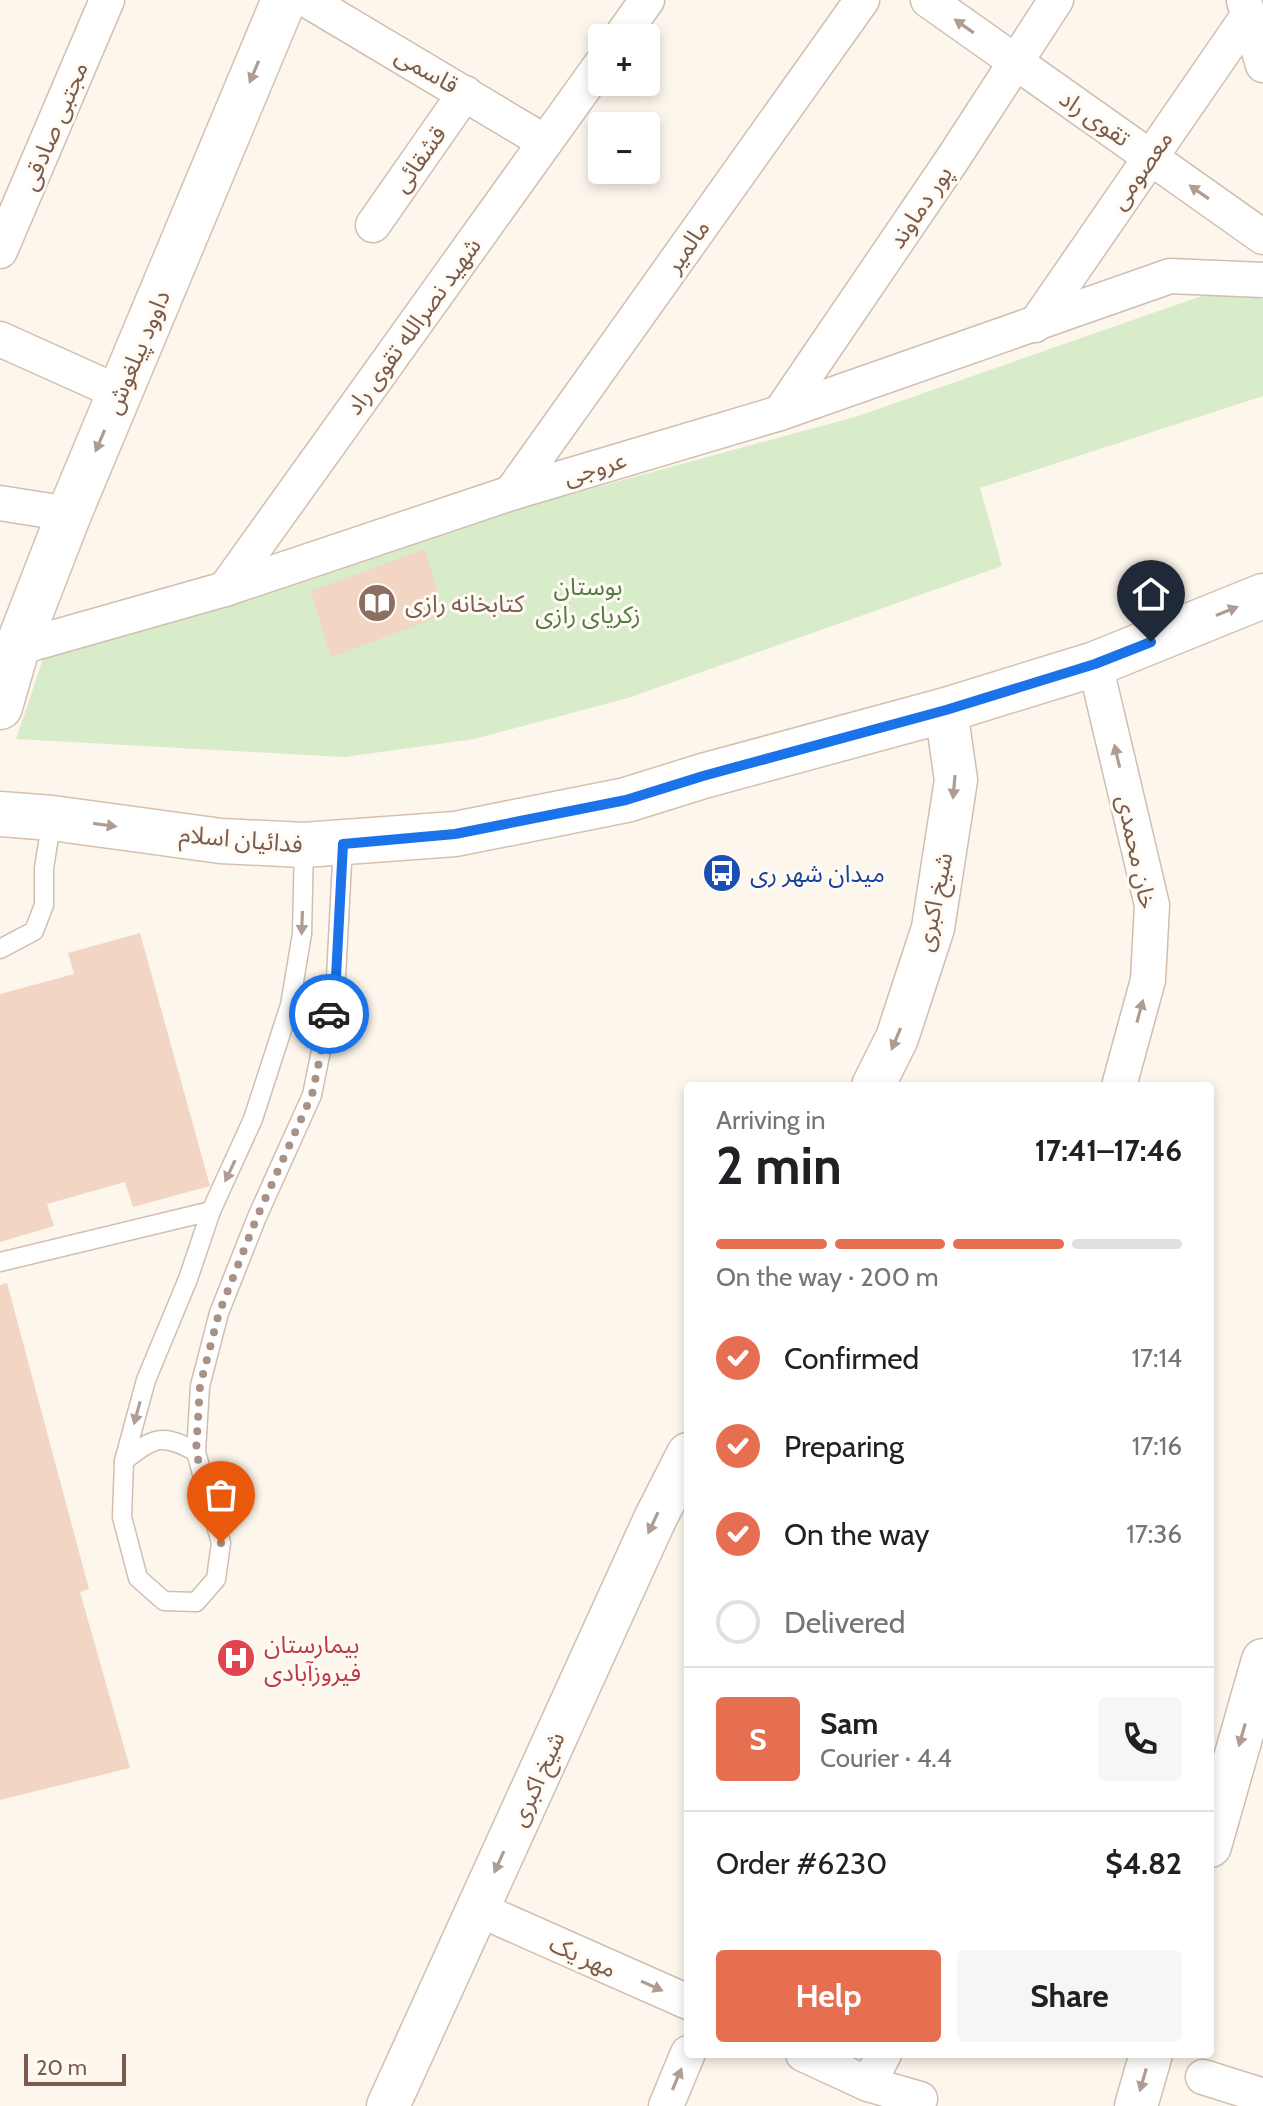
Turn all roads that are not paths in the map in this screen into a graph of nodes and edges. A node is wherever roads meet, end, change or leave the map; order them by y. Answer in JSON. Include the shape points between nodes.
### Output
{"nodes":[{"id":1,"x":107,"y":0,"type":"edge"},
{"id":2,"x":284,"y":0,"type":"edge"},
{"id":3,"x":307,"y":0,"type":"edge"},
{"id":4,"x":647,"y":0,"type":"edge"},
{"id":5,"x":862,"y":0,"type":"edge"},
{"id":6,"x":928,"y":0,"type":"edge"},
{"id":7,"x":1056,"y":0,"type":"edge"},
{"id":8,"x":1246,"y":8,"type":"edge"},
{"id":9,"x":630,"y":24,"type":"edge"},
{"id":10,"x":1015,"y":62,"type":"junction"},
{"id":11,"x":1263,"y":65,"type":"edge"},
{"id":12,"x":588,"y":82,"type":"edge"},
{"id":13,"x":465,"y":93,"type":"junction"},
{"id":14,"x":545,"y":142,"type":"junction"},
{"id":15,"x":1151,"y":157,"type":"junction"},
{"id":16,"x":373,"y":225,"type":"dead end"},
{"id":17,"x":1263,"y":237,"type":"edge"},
{"id":18,"x":0,"y":251,"type":"edge"},
{"id":19,"x":1263,"y":280,"type":"edge"},
{"id":20,"x":1035,"y":325,"type":"junction"},
{"id":21,"x":0,"y":339,"type":"edge"},
{"id":22,"x":120,"y":393,"type":"junction"},
{"id":23,"x":780,"y":413,"type":"junction"},
{"id":24,"x":511,"y":493,"type":"junction"},
{"id":25,"x":0,"y":503,"type":"edge"},
{"id":26,"x":69,"y":514,"type":"junction"},
{"id":27,"x":225,"y":589,"type":"junction"},
{"id":28,"x":1263,"y":596,"type":"edge"},
{"id":29,"x":17,"y":648,"type":"junction"},
{"id":30,"x":1095,"y":664,"type":"junction"},
{"id":31,"x":0,"y":707,"type":"edge"},
{"id":32,"x":946,"y":710,"type":"junction"},
{"id":33,"x":15,"y":811,"type":"edge"},
{"id":34,"x":323,"y":844,"type":"junction"},
{"id":35,"x":0,"y":949,"type":"edge"},
{"id":36,"x":875,"y":1082,"type":"edge"},
{"id":37,"x":1120,"y":1082,"type":"edge"},
{"id":38,"x":211,"y":1211,"type":"junction"},
{"id":39,"x":0,"y":1262,"type":"edge"},
{"id":40,"x":196,"y":1452,"type":"junction"},
{"id":41,"x":124,"y":1461,"type":"junction"},
{"id":42,"x":684,"y":1462,"type":"edge"},
{"id":43,"x":1263,"y":1660,"type":"edge"},
{"id":44,"x":1214,"y":1832,"type":"edge"},
{"id":45,"x":478,"y":1909,"type":"junction"},
{"id":46,"x":684,"y":2000,"type":"edge"},
{"id":47,"x":686,"y":2058,"type":"edge"},
{"id":48,"x":812,"y":2058,"type":"edge"},
{"id":49,"x":882,"y":2058,"type":"edge"},
{"id":50,"x":1150,"y":2058,"type":"edge"},
{"id":51,"x":1203,"y":2077,"type":"dead end"},
{"id":52,"x":868,"y":2084,"type":"junction"},
{"id":53,"x":1258,"y":2091,"type":"edge"},
{"id":54,"x":918,"y":2102,"type":"edge"},
{"id":55,"x":388,"y":2106,"type":"edge"},
{"id":56,"x":666,"y":2106,"type":"edge"},
{"id":57,"x":1136,"y":2106,"type":"edge"}],
"edges":[{"from":1,"to":18,"type":"street","name":"مجتبی صادقی"},
{"from":2,"to":22,"type":"main road","name":"داوود پیلغوش","one_way":true},
{"from":3,"to":13,"type":"street","name":"قاسمی"},
{"from":4,"to":9,"type":"street"},
{"from":5,"to":24,"type":"street","name":"مالمیر"},
{"from":10,"to":6,"type":"street","name":"تقوی راد","one_way":true},
{"from":7,"to":10,"type":"street","name":"پور دماوند"},
{"from":8,"to":11,"type":"street"},
{"from":8,"to":15,"type":"street","name":"معصومی"},
{"from":10,"to":15,"type":"street","name":"تقوی راد"},
{"from":10,"to":23,"type":"street","name":"پور دماوند"},
{"from":12,"to":14,"type":"street","name":"شهید نصرالله تقوی راد"},
{"from":13,"to":14,"type":"street","name":"قاسمی"},
{"from":13,"to":16,"type":"street","name":"قشقائی"},
{"from":14,"to":27,"type":"street","name":"شهید نصرالله تقوی راد"},
{"from":17,"to":15,"type":"street","name":"تقوی راد","one_way":true},
{"from":15,"to":20,"type":"street","name":"معصومی"},
{"from":19,"to":20,"type":"street","name":"عروجی","via":[[1170,276]]},
{"from":20,"to":23,"type":"street","name":"عروجی"},
{"from":21,"to":22,"type":"street"},
{"from":22,"to":26,"type":"main road","name":"داوود پیلغوش","one_way":true},
{"from":23,"to":24,"type":"street","name":"عروجی"},
{"from":24,"to":27,"type":"street","name":"عروجی"},
{"from":25,"to":26,"type":"street"},
{"from":26,"to":29,"type":"main road","name":"داوود پیلغوش"},
{"from":27,"to":29,"type":"street","name":"عروجی"},
{"from":30,"to":28,"type":"main road","name":"فدائیان اسلام","one_way":true},
{"from":29,"to":31,"type":"main road","name":"داوود پیلغوش"},
{"from":30,"to":32,"type":"main road","name":"فدائیان اسلام"},
{"from":37,"to":30,"type":"street","name":"خان محمدی","one_way":true,"via":[[1148,980],[1152,905]]},
{"from":32,"to":34,"type":"main road","name":"فدائیان اسلام","via":[[626,800],[455,834]]},
{"from":32,"to":36,"type":"street","name":"شیخ اکبری","one_way":true,"via":[[956,780],[933,928],[897,1038]]},
{"from":33,"to":34,"type":"main road","name":"فدائیان اسلام","one_way":true,"via":[[221,841]]},
{"from":33,"to":35,"type":"lane","via":[[44,868],[44,905],[34,931]]},
{"from":34,"to":38,"type":"lane","one_way":true,"via":[[290,1005],[253,1119]]},
{"from":34,"to":40,"type":"lane","via":[[336,977],[312,1095],[219,1313],[200,1386]]},
{"from":38,"to":39,"type":"lane"},
{"from":38,"to":41,"type":"lane","one_way":true,"via":[[146,1380]]},
{"from":40,"to":41,"type":"lane","via":[[175,1440],[147,1442]]},
{"from":40,"to":41,"type":"lane","via":[[221,1543],[216,1579],[196,1602],[164,1601],[138,1578],[122,1517]]},
{"from":42,"to":45,"type":"street","name":"شیخ اکبری","one_way":true},
{"from":43,"to":44,"type":"street","one_way":true},
{"from":45,"to":46,"type":"street","name":"مهر یک","one_way":true},
{"from":45,"to":55,"type":"street","name":"شیخ اکبری"},
{"from":56,"to":47,"type":"street","one_way":true},
{"from":48,"to":52,"type":"street"},
{"from":49,"to":52,"type":"street"},
{"from":50,"to":57,"type":"street","one_way":true},
{"from":51,"to":53,"type":"street"},
{"from":52,"to":54,"type":"street"}]}
